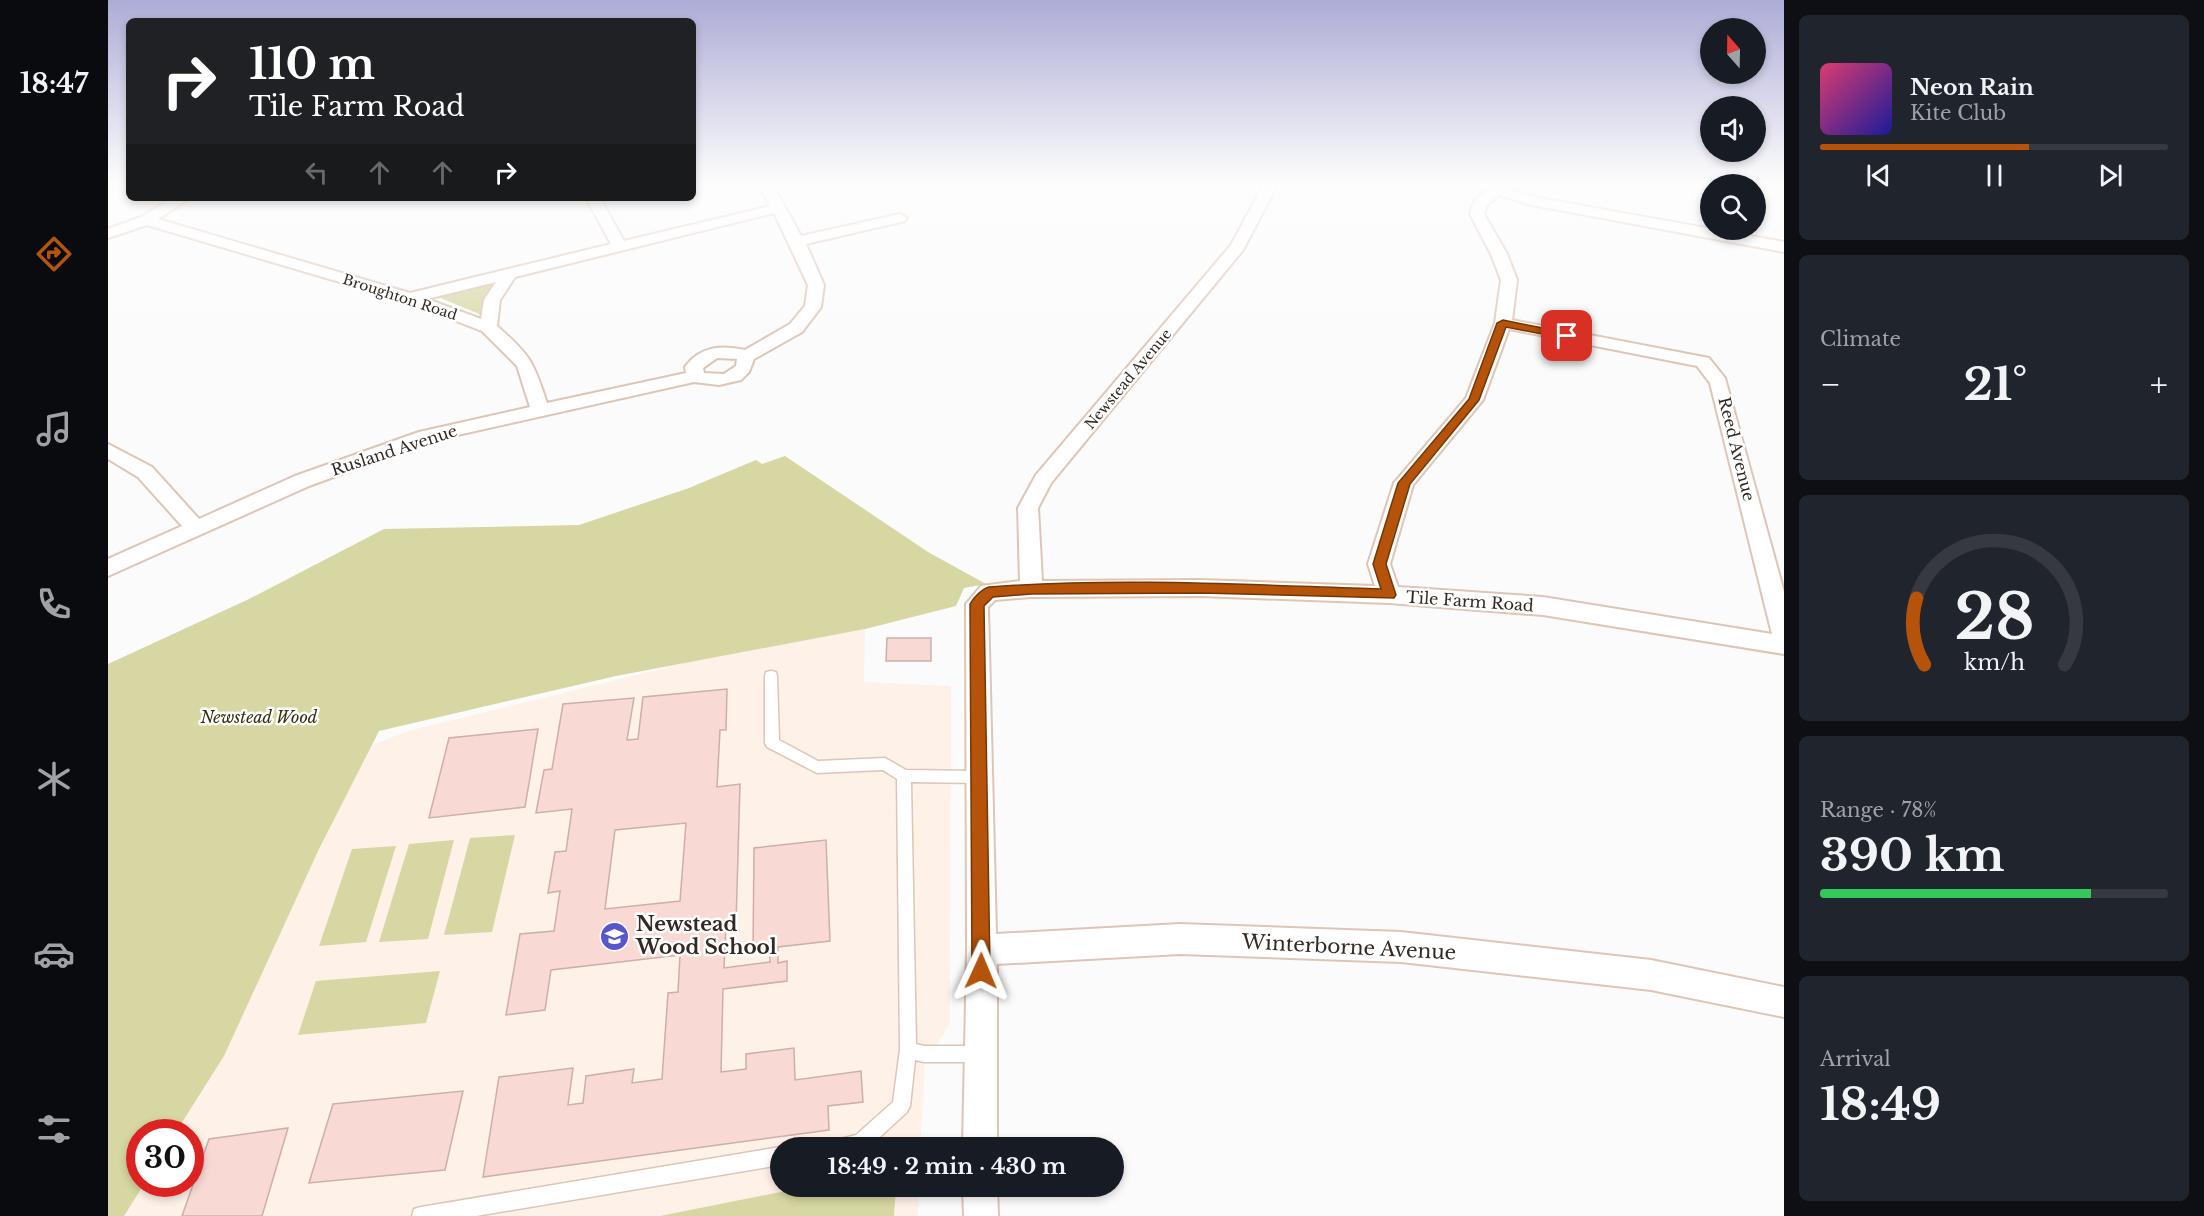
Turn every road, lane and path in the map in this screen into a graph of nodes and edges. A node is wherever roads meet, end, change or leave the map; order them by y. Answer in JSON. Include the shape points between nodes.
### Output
{"nodes":[{"id":1,"x":209,"y":239,"type":"edge"},
{"id":2,"x":615,"y":239,"type":"edge"},
{"id":3,"x":653,"y":239,"type":"edge"},
{"id":4,"x":795,"y":239,"type":"edge"},
{"id":5,"x":811,"y":239,"type":"edge"},
{"id":6,"x":1242,"y":239,"type":"edge"},
{"id":7,"x":1490,"y":239,"type":"edge"},
{"id":8,"x":1739,"y":239,"type":"edge"},
{"id":9,"x":797,"y":242,"type":"junction"},
{"id":10,"x":620,"y":247,"type":"junction"},
{"id":11,"x":1784,"y":247,"type":"edge"},
{"id":12,"x":508,"y":276,"type":"junction"},
{"id":13,"x":410,"y":298,"type":"junction"},
{"id":14,"x":1503,"y":323,"type":"junction"},
{"id":15,"x":488,"y":327,"type":"junction"},
{"id":16,"x":746,"y":357,"type":"junction"},
{"id":17,"x":695,"y":376,"type":"junction"},
{"id":18,"x":540,"y":410,"type":"junction"},
{"id":19,"x":108,"y":450,"type":"edge"},
{"id":20,"x":195,"y":528,"type":"junction"},
{"id":21,"x":108,"y":568,"type":"edge"},
{"id":22,"x":1031,"y":589,"type":"junction"},
{"id":23,"x":1389,"y":595,"type":"junction"},
{"id":24,"x":1784,"y":635,"type":"edge"},
{"id":25,"x":1784,"y":645,"type":"edge"},
{"id":26,"x":771,"y":676,"type":"dead end"},
{"id":27,"x":904,"y":776,"type":"junction"},
{"id":28,"x":979,"y":777,"type":"junction"},
{"id":29,"x":982,"y":950,"type":"junction"},
{"id":30,"x":1784,"y":1002,"type":"edge"},
{"id":31,"x":908,"y":1050,"type":"junction"},
{"id":32,"x":979,"y":1054,"type":"junction"},
{"id":33,"x":867,"y":1137,"type":"edge"},
{"id":34,"x":980,"y":1137,"type":"edge"},
{"id":35,"x":770,"y":1158,"type":"edge"},
{"id":36,"x":980,"y":1197,"type":"edge"},
{"id":37,"x":421,"y":1216,"type":"edge"},
{"id":38,"x":981,"y":1216,"type":"edge"}],
"edges":[{"from":1,"to":13,"type":"street","name":"Broughton Road"},
{"from":2,"to":10,"type":"street"},
{"from":3,"to":10,"type":"street"},
{"from":4,"to":9,"type":"street","name":"Rusland Avenue"},
{"from":5,"to":9,"type":"street"},
{"from":6,"to":22,"type":"street","name":"Newstead Avenue","via":[[1043,480],[1028,508]]},
{"from":7,"to":14,"type":"street","via":[[1509,280]]},
{"from":8,"to":11,"type":"street"},
{"from":9,"to":16,"type":"street","name":"Rusland Avenue","via":[[816,285],[813,307],[796,328]]},
{"from":10,"to":12,"type":"street"},
{"from":12,"to":13,"type":"street"},
{"from":12,"to":15,"type":"street","via":[[492,300]]},
{"from":13,"to":15,"type":"street","name":"Broughton Road"},
{"from":14,"to":23,"type":"street","via":[[1474,400],[1404,483],[1379,564]]},
{"from":14,"to":24,"type":"street","name":"Reed Avenue","via":[[1703,362],[1719,382]]},
{"from":15,"to":18,"type":"street","name":"Broughton Road","via":[[526,365]]},
{"from":16,"to":17,"type":"street","name":"Rusland Avenue","via":[[740,374],[727,380],[709,381]]},
{"from":16,"to":17,"type":"street","via":[[717,351],[703,357],[694,367]]},
{"from":17,"to":18,"type":"street","name":"Rusland Avenue"},
{"from":18,"to":20,"type":"street","name":"Rusland Avenue","via":[[426,436],[302,481]]},
{"from":19,"to":20,"type":"street","via":[[145,472]]},
{"from":20,"to":21,"type":"street","name":"Rusland Avenue"},
{"from":22,"to":23,"type":"street","name":"Tile Farm Road","via":[[1201,588]]},
{"from":22,"to":28,"type":"street","name":"Tile Farm Road","via":[[989,592],[977,604]]},
{"from":23,"to":25,"type":"street","name":"Tile Farm Road","via":[[1543,606]]},
{"from":26,"to":27,"type":"lane","via":[[772,743],[818,767],[885,764]]},
{"from":27,"to":28,"type":"lane"},
{"from":27,"to":31,"type":"lane"},
{"from":28,"to":29,"type":"street"},
{"from":29,"to":30,"type":"street","name":"Winterborne Avenue","via":[[1180,939],[1401,946],[1651,975]]},
{"from":29,"to":32,"type":"street"},
{"from":31,"to":32,"type":"lane","via":[[924,1054]]},
{"from":31,"to":33,"type":"lane","via":[[901,1106]]},
{"from":32,"to":34,"type":"street"},
{"from":35,"to":37,"type":"lane"},
{"from":36,"to":38,"type":"street"}]}
